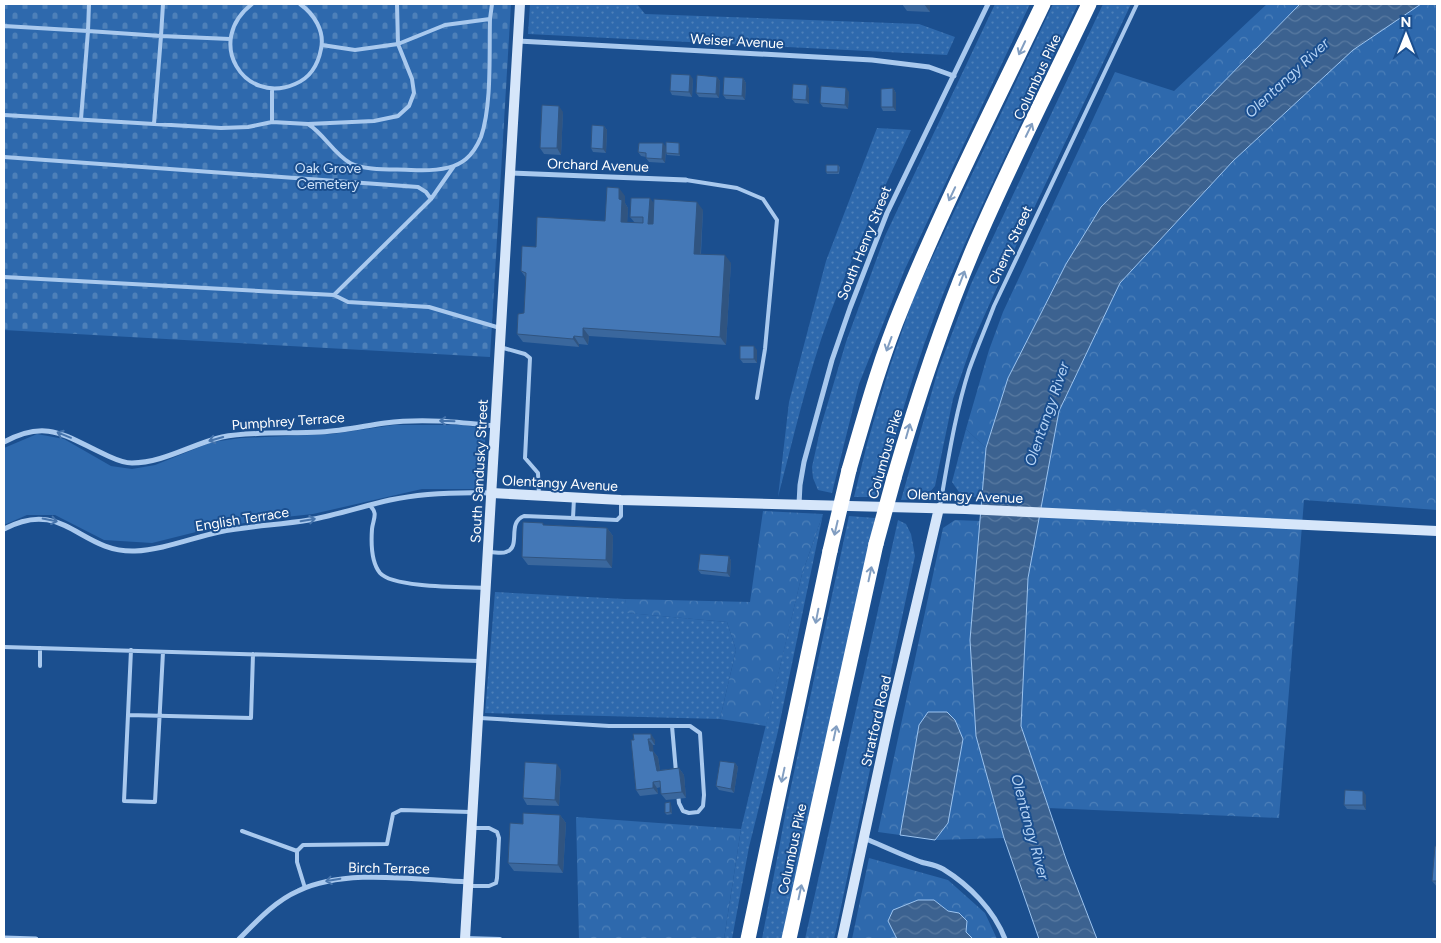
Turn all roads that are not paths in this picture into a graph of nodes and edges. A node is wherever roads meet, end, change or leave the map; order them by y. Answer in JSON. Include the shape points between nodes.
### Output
{"nodes":[{"id":1,"x":89,"y":4,"type":"edge"},
{"id":2,"x":162,"y":4,"type":"edge"},
{"id":3,"x":252,"y":4,"type":"edge"},
{"id":4,"x":300,"y":4,"type":"edge"},
{"id":5,"x":397,"y":4,"type":"edge"},
{"id":6,"x":492,"y":4,"type":"edge"},
{"id":7,"x":520,"y":4,"type":"edge"},
{"id":8,"x":988,"y":4,"type":"edge"},
{"id":9,"x":1043,"y":4,"type":"edge"},
{"id":10,"x":1089,"y":4,"type":"edge"},
{"id":11,"x":1137,"y":4,"type":"edge"},
{"id":12,"x":490,"y":19,"type":"junction"},
{"id":13,"x":4,"y":26,"type":"edge"},
{"id":14,"x":88,"y":31,"type":"junction"},
{"id":15,"x":161,"y":36,"type":"junction"},
{"id":16,"x":230,"y":39,"type":"junction"},
{"id":17,"x":517,"y":42,"type":"junction"},
{"id":18,"x":398,"y":44,"type":"junction"},
{"id":19,"x":322,"y":45,"type":"junction"},
{"id":20,"x":954,"y":76,"type":"junction"},
{"id":21,"x":272,"y":89,"type":"junction"},
{"id":22,"x":4,"y":115,"type":"edge"},
{"id":23,"x":81,"y":119,"type":"junction"},
{"id":24,"x":272,"y":122,"type":"junction"},
{"id":25,"x":154,"y":124,"type":"junction"},
{"id":26,"x":308,"y":124,"type":"junction"},
{"id":27,"x":4,"y":158,"type":"edge"},
{"id":28,"x":454,"y":166,"type":"junction"},
{"id":29,"x":510,"y":173,"type":"junction"},
{"id":30,"x":686,"y":180,"type":"joint"},
{"id":31,"x":430,"y":199,"type":"junction"},
{"id":32,"x":4,"y":277,"type":"edge"},
{"id":33,"x":334,"y":295,"type":"junction"},
{"id":34,"x":501,"y":328,"type":"junction"},
{"id":35,"x":500,"y":347,"type":"junction"},
{"id":36,"x":757,"y":398,"type":"dead end"},
{"id":37,"x":496,"y":426,"type":"junction"},
{"id":38,"x":4,"y":442,"type":"edge"},
{"id":39,"x":492,"y":492,"type":"junction"},
{"id":40,"x":539,"y":496,"type":"junction"},
{"id":41,"x":574,"y":498,"type":"junction"},
{"id":42,"x":622,"y":500,"type":"junction"},
{"id":43,"x":800,"y":504,"type":"junction"},
{"id":44,"x":369,"y":505,"type":"junction"},
{"id":45,"x":939,"y":508,"type":"junction"},
{"id":46,"x":573,"y":518,"type":"junction"},
{"id":47,"x":4,"y":530,"type":"edge"},
{"id":48,"x":1437,"y":531,"type":"edge"},
{"id":49,"x":488,"y":552,"type":"junction"},
{"id":50,"x":486,"y":588,"type":"junction"},
{"id":51,"x":4,"y":646,"type":"edge"},
{"id":52,"x":40,"y":648,"type":"junction"},
{"id":53,"x":131,"y":650,"type":"junction"},
{"id":54,"x":163,"y":652,"type":"junction"},
{"id":55,"x":253,"y":654,"type":"junction"},
{"id":56,"x":481,"y":662,"type":"junction"},
{"id":57,"x":40,"y":666,"type":"dead end"},
{"id":58,"x":128,"y":715,"type":"junction"},
{"id":59,"x":160,"y":716,"type":"junction"},
{"id":60,"x":478,"y":718,"type":"junction"},
{"id":61,"x":672,"y":726,"type":"junction"},
{"id":62,"x":676,"y":774,"type":"edge"},
{"id":63,"x":678,"y":793,"type":"edge"},
{"id":64,"x":472,"y":812,"type":"junction"},
{"id":65,"x":472,"y":828,"type":"junction"},
{"id":66,"x":242,"y":831,"type":"dead end"},
{"id":67,"x":864,"y":838,"type":"junction"},
{"id":68,"x":297,"y":851,"type":"junction"},
{"id":69,"x":468,"y":884,"type":"junction"},
{"id":70,"x":305,"y":888,"type":"junction"},
{"id":71,"x":4,"y":938,"type":"edge"},
{"id":72,"x":465,"y":938,"type":"edge"},
{"id":73,"x":36,"y":939,"type":"edge"},
{"id":74,"x":239,"y":939,"type":"edge"},
{"id":75,"x":500,"y":939,"type":"edge"},
{"id":76,"x":748,"y":939,"type":"edge"},
{"id":77,"x":789,"y":939,"type":"edge"},
{"id":78,"x":842,"y":939,"type":"edge"},
{"id":79,"x":1005,"y":939,"type":"edge"}],
"edges":[{"from":1,"to":14,"type":"lane"},
{"from":2,"to":15,"type":"lane"},
{"from":3,"to":16,"type":"lane","via":[[234,24]]},
{"from":4,"to":19,"type":"lane","via":[[316,19]]},
{"from":5,"to":18,"type":"lane"},
{"from":6,"to":12,"type":"lane"},
{"from":7,"to":17,"type":"street","name":"South Sandusky Street"},
{"from":8,"to":20,"type":"street","name":"South Henry Street"},
{"from":9,"to":76,"type":"highway","name":"Columbus Pike","one_way":true,"bridge":true,"via":[[904,301],[866,411],[830,551]]},
{"from":77,"to":10,"type":"highway","name":"Columbus Pike","one_way":true,"bridge":true,"via":[[876,544],[932,355],[975,246]]},
{"from":11,"to":45,"type":"lane","name":"Cherry Street","via":[[981,338],[957,416]]},
{"from":12,"to":18,"type":"lane","via":[[444,25]]},
{"from":12,"to":28,"type":"lane","via":[[484,124],[472,151]]},
{"from":13,"to":14,"type":"lane"},
{"from":14,"to":15,"type":"lane"},
{"from":14,"to":23,"type":"lane"},
{"from":15,"to":16,"type":"lane"},
{"from":15,"to":25,"type":"lane"},
{"from":16,"to":21,"type":"lane","via":[[236,67],[246,78]]},
{"from":17,"to":20,"type":"street","name":"Weiser Avenue","via":[[872,60],[929,67]]},
{"from":17,"to":29,"type":"street","name":"South Sandusky Street"},
{"from":18,"to":19,"type":"lane","via":[[355,50]]},
{"from":18,"to":26,"type":"lane","via":[[414,93],[409,106],[398,116],[374,121]]},
{"from":19,"to":21,"type":"lane","via":[[319,60],[300,82]]},
{"from":20,"to":43,"type":"street","name":"South Henry Street","via":[[887,213],[850,308],[804,462]]},
{"from":21,"to":24,"type":"lane"},
{"from":22,"to":23,"type":"lane"},
{"from":23,"to":25,"type":"lane"},
{"from":24,"to":25,"type":"lane","via":[[221,128]]},
{"from":24,"to":26,"type":"lane"},
{"from":26,"to":28,"type":"lane","via":[[350,163],[363,167],[437,170]]},
{"from":27,"to":31,"type":"lane","via":[[418,187]]},
{"from":28,"to":31,"type":"lane"},
{"from":29,"to":30,"type":"street","name":"Orchard Avenue"},
{"from":29,"to":34,"type":"street","name":"South Sandusky Street"},
{"from":30,"to":36,"type":"lane","via":[[737,188],[764,199],[777,220],[765,356]]},
{"from":31,"to":33,"type":"lane"},
{"from":32,"to":33,"type":"lane"},
{"from":33,"to":34,"type":"lane","via":[[348,302],[429,307]]},
{"from":34,"to":35,"type":"street","name":"South Sandusky Street"},
{"from":35,"to":37,"type":"street","name":"South Sandusky Street"},
{"from":35,"to":40,"type":"lane","via":[[530,358],[525,458],[538,473]]},
{"from":37,"to":38,"type":"street","name":"Pumphrey Terrace","one_way":true,"via":[[416,421],[324,432],[241,434],[156,460],[128,464],[53,431],[31,432]]},
{"from":37,"to":39,"type":"street","name":"South Sandusky Street"},
{"from":39,"to":40,"type":"street","name":"Olentangy Avenue"},
{"from":39,"to":44,"type":"street","name":"English Terrace","via":[[421,495]]},
{"from":39,"to":49,"type":"street","name":"South Sandusky Street"},
{"from":40,"to":41,"type":"street","name":"Olentangy Avenue"},
{"from":41,"to":42,"type":"street","name":"Olentangy Avenue"},
{"from":41,"to":46,"type":"lane"},
{"from":42,"to":43,"type":"street","name":"Olentangy Avenue"},
{"from":42,"to":46,"type":"lane","via":[[621,516],[617,520]]},
{"from":43,"to":45,"type":"street","name":"Olentangy Avenue"},
{"from":47,"to":44,"type":"street","name":"English Terrace","one_way":true,"via":[[25,520],[53,520],[103,546],[136,551],[250,526],[308,520]]},
{"from":44,"to":50,"type":"lane","via":[[376,516],[372,552],[382,575],[403,583]]},
{"from":45,"to":48,"type":"street","name":"Olentangy Avenue"},
{"from":45,"to":67,"type":"street","name":"Stratford Road"},
{"from":46,"to":49,"type":"lane","via":[[518,518],[511,549]]},
{"from":49,"to":50,"type":"street","name":"South Sandusky Street"},
{"from":50,"to":56,"type":"street","name":"South Sandusky Street"},
{"from":51,"to":52,"type":"lane"},
{"from":52,"to":53,"type":"lane"},
{"from":52,"to":57,"type":"lane"},
{"from":53,"to":54,"type":"lane"},
{"from":53,"to":58,"type":"lane"},
{"from":54,"to":55,"type":"lane"},
{"from":54,"to":59,"type":"lane"},
{"from":55,"to":56,"type":"lane"},
{"from":55,"to":59,"type":"lane","via":[[251,718]]},
{"from":56,"to":60,"type":"street","name":"South Sandusky Street"},
{"from":58,"to":59,"type":"lane"},
{"from":58,"to":59,"type":"lane","via":[[124,801],[155,802]]},
{"from":60,"to":61,"type":"lane","via":[[609,726]]},
{"from":60,"to":64,"type":"street","name":"South Sandusky Street"},
{"from":61,"to":62,"type":"lane"},
{"from":61,"to":63,"type":"lane","via":[[690,726],[700,733],[703,806],[698,812],[683,811],[678,803]]},
{"from":64,"to":65,"type":"street","name":"South Sandusky Street"},
{"from":64,"to":68,"type":"lane","via":[[401,810],[393,814],[388,844],[303,845]]},
{"from":65,"to":69,"type":"street","name":"South Sandusky Street"},
{"from":65,"to":69,"type":"lane","via":[[489,828],[497,832],[497,878],[496,883],[489,886]]},
{"from":66,"to":68,"type":"lane"},
{"from":67,"to":78,"type":"street","name":"Stratford Road"},
{"from":67,"to":79,"type":"street","via":[[941,868],[960,880],[991,913]]},
{"from":68,"to":70,"type":"lane"},
{"from":69,"to":70,"type":"street","name":"Birch Terrace","one_way":true,"via":[[357,878],[335,879]]},
{"from":69,"to":72,"type":"street","name":"South Sandusky Street"},
{"from":70,"to":74,"type":"street","name":"Birch Terrace","via":[[287,897]]},
{"from":71,"to":73,"type":"street"},
{"from":72,"to":75,"type":"lane"}]}
